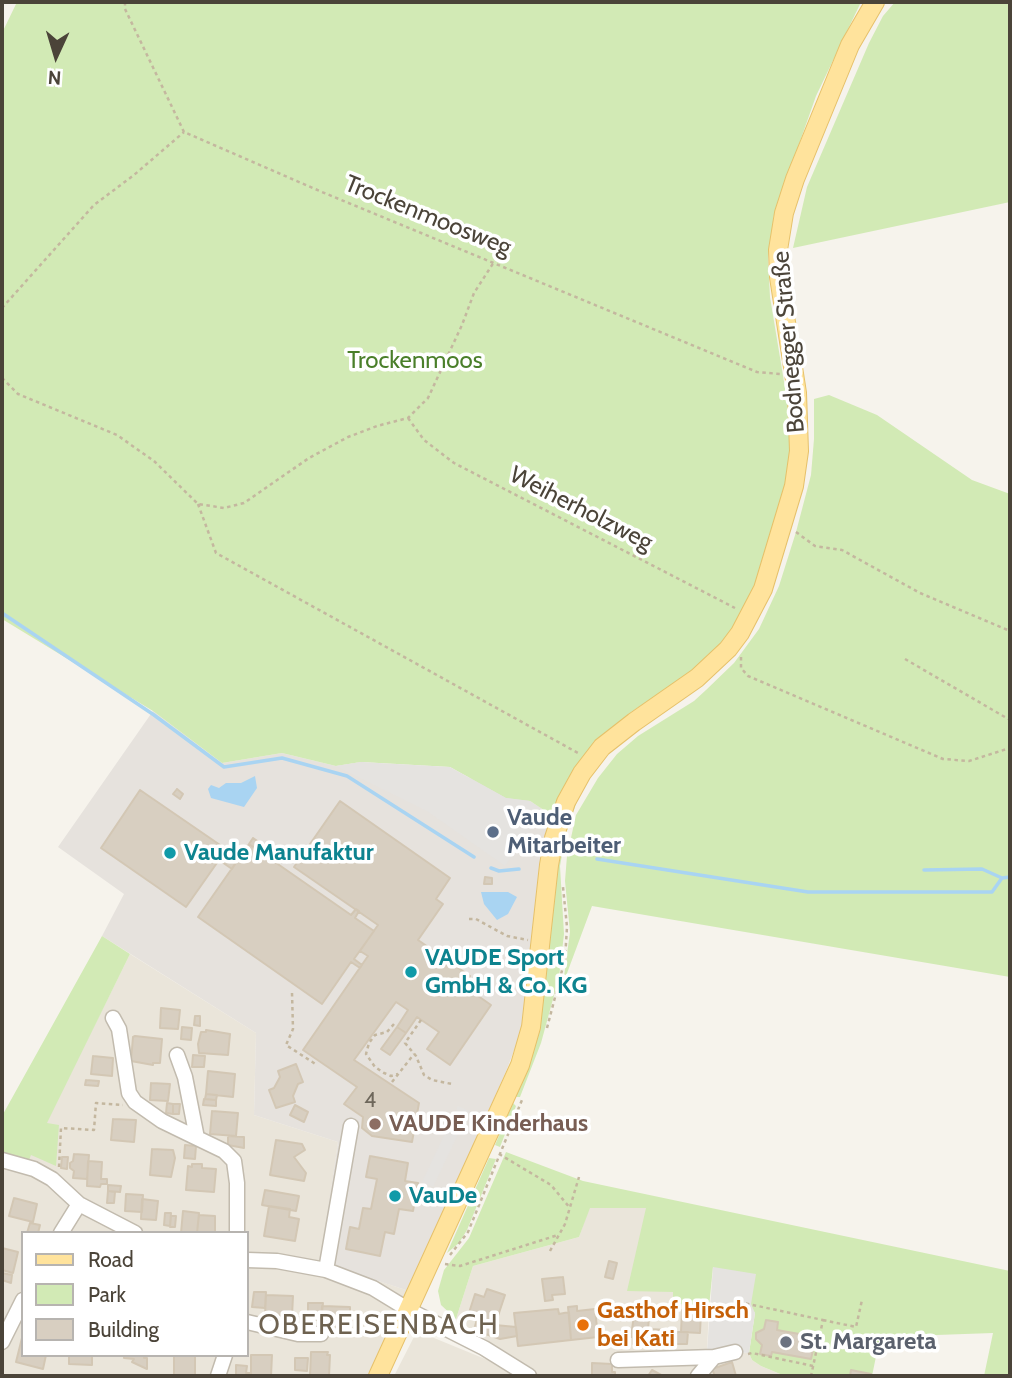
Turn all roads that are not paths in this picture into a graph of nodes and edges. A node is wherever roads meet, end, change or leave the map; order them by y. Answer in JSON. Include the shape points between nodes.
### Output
{"nodes":[{"id":1,"x":875,"y":2,"type":"edge"},
{"id":2,"x":113,"y":1018,"type":"dead end"},
{"id":3,"x":177,"y":1055,"type":"dead end"},
{"id":4,"x":351,"y":1126,"type":"dead end"},
{"id":5,"x":197,"y":1138,"type":"junction"},
{"id":6,"x":2,"y":1160,"type":"edge"},
{"id":7,"x":79,"y":1204,"type":"junction"},
{"id":8,"x":62,"y":1231,"type":"edge"},
{"id":9,"x":131,"y":1231,"type":"edge"},
{"id":10,"x":237,"y":1231,"type":"edge"},
{"id":11,"x":248,"y":1263,"type":"edge"},
{"id":12,"x":326,"y":1270,"type":"junction"},
{"id":13,"x":21,"y":1307,"type":"edge"},
{"id":14,"x":409,"y":1310,"type":"junction"},
{"id":15,"x":248,"y":1322,"type":"edge"},
{"id":16,"x":321,"y":1334,"type":"dead end"},
{"id":17,"x":2,"y":1342,"type":"edge"},
{"id":18,"x":737,"y":1354,"type":"road end"},
{"id":19,"x":224,"y":1357,"type":"edge"},
{"id":20,"x":713,"y":1357,"type":"junction"},
{"id":21,"x":618,"y":1360,"type":"dead end"},
{"id":22,"x":218,"y":1376,"type":"edge"},
{"id":23,"x":378,"y":1376,"type":"edge"},
{"id":24,"x":529,"y":1376,"type":"edge"},
{"id":25,"x":698,"y":1376,"type":"edge"}],
"edges":[{"from":1,"to":14,"type":"main road","name":"Bodnegger Straße","via":[[850,46],[784,213],[779,276],[799,433],[794,486],[763,589],[740,633],[713,665],[617,734],[591,760],[566,802],[549,865],[531,1027],[520,1065]]},
{"from":2,"to":5,"type":"street","via":[[119,1029],[129,1093],[140,1107]]},
{"from":3,"to":5,"type":"street"},
{"from":4,"to":12,"type":"street"},
{"from":5,"to":10,"type":"street","via":[[234,1161]]},
{"from":6,"to":7,"type":"street","via":[[52,1179]]},
{"from":7,"to":8,"type":"street"},
{"from":7,"to":9,"type":"street"},
{"from":11,"to":12,"type":"street","via":[[277,1261]]},
{"from":12,"to":14,"type":"street","via":[[373,1288]]},
{"from":13,"to":17,"type":"street"},
{"from":14,"to":23,"type":"main road","name":"Bodnegger Straße"},
{"from":14,"to":24,"type":"street"},
{"from":15,"to":16,"type":"street","via":[[298,1334]]},
{"from":18,"to":20,"type":"street"},
{"from":19,"to":22,"type":"street"},
{"from":20,"to":21,"type":"street"},
{"from":20,"to":25,"type":"street"}]}
